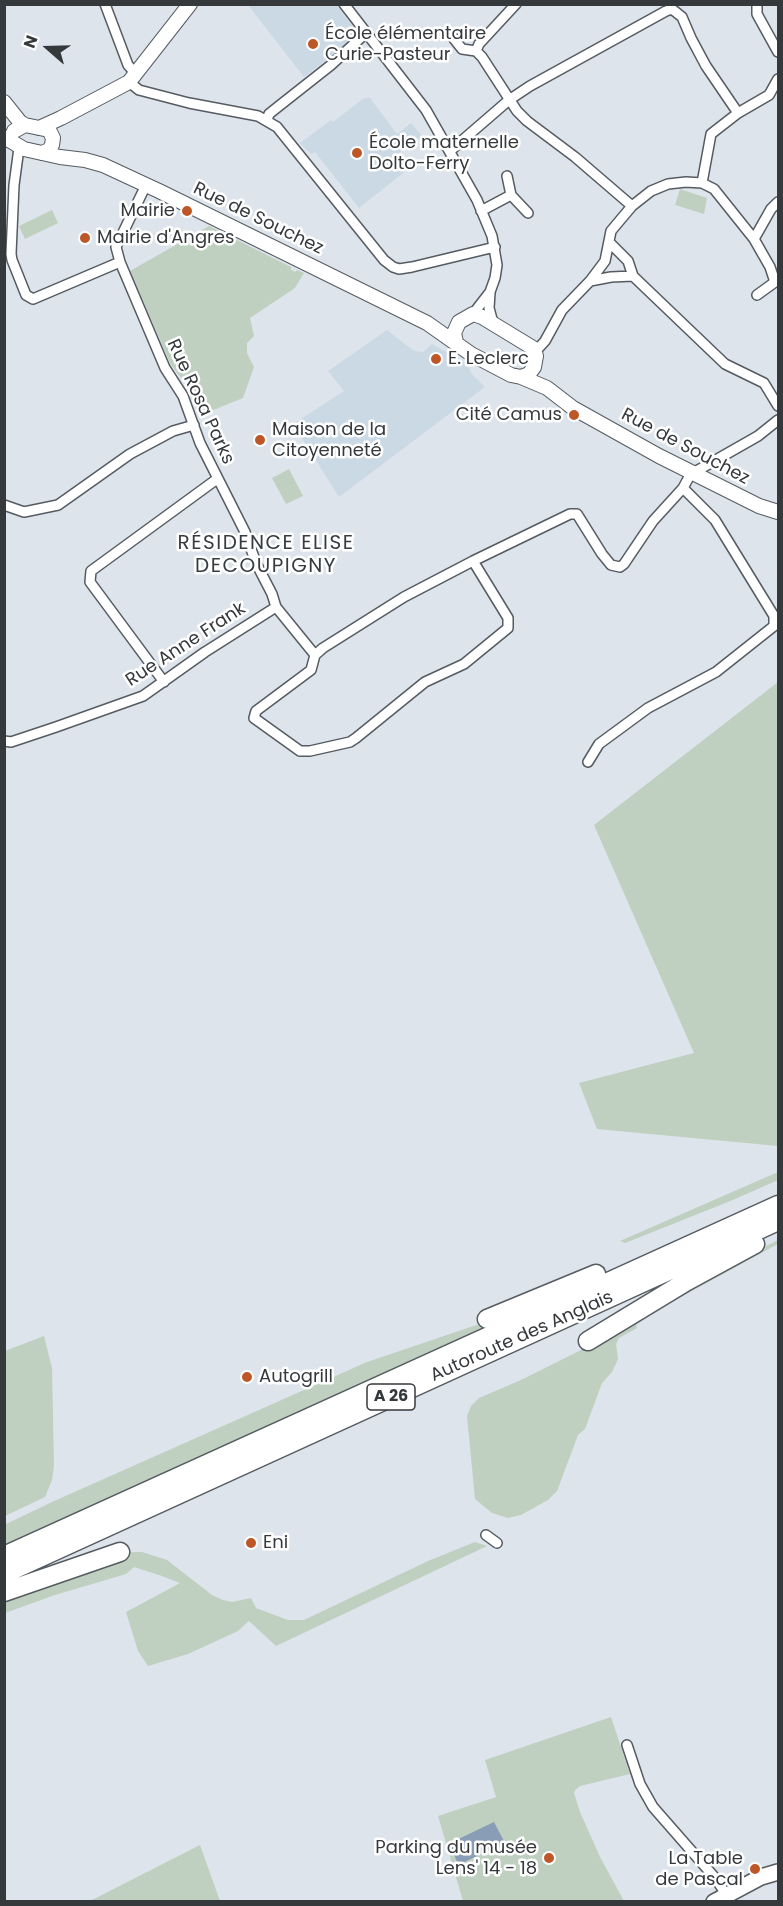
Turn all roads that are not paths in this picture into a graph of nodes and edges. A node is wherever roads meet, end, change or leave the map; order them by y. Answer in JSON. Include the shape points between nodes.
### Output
{"nodes":[{"id":1,"x":105,"y":4,"type":"edge"},
{"id":2,"x":190,"y":4,"type":"edge"},
{"id":3,"x":344,"y":4,"type":"edge"},
{"id":4,"x":516,"y":4,"type":"edge"},
{"id":5,"x":757,"y":4,"type":"edge"},
{"id":6,"x":674,"y":7,"type":"edge"},
{"id":7,"x":366,"y":33,"type":"junction"},
{"id":8,"x":451,"y":35,"type":"dead end"},
{"id":9,"x":476,"y":51,"type":"junction"},
{"id":10,"x":778,"y":52,"type":"edge"},
{"id":11,"x":132,"y":78,"type":"junction"},
{"id":12,"x":778,"y":79,"type":"edge"},
{"id":13,"x":509,"y":100,"type":"junction"},
{"id":14,"x":4,"y":102,"type":"edge"},
{"id":15,"x":738,"y":113,"type":"junction"},
{"id":16,"x":4,"y":116,"type":"edge"},
{"id":17,"x":267,"y":120,"type":"junction"},
{"id":18,"x":24,"y":135,"type":"edge"},
{"id":19,"x":450,"y":151,"type":"junction"},
{"id":20,"x":42,"y":153,"type":"junction"},
{"id":21,"x":70,"y":157,"type":"junction"},
{"id":22,"x":507,"y":176,"type":"dead end"},
{"id":23,"x":702,"y":183,"type":"junction"},
{"id":24,"x":146,"y":185,"type":"junction"},
{"id":25,"x":511,"y":195,"type":"junction"},
{"id":26,"x":778,"y":202,"type":"edge"},
{"id":27,"x":632,"y":206,"type":"junction"},
{"id":28,"x":481,"y":211,"type":"junction"},
{"id":29,"x":528,"y":213,"type":"dead end"},
{"id":30,"x":753,"y":239,"type":"junction"},
{"id":31,"x":610,"y":243,"type":"junction"},
{"id":32,"x":495,"y":246,"type":"junction"},
{"id":33,"x":120,"y":262,"type":"junction"},
{"id":34,"x":633,"y":276,"type":"junction"},
{"id":35,"x":590,"y":281,"type":"junction"},
{"id":36,"x":490,"y":292,"type":"junction"},
{"id":37,"x":757,"y":295,"type":"dead end"},
{"id":38,"x":473,"y":314,"type":"junction"},
{"id":39,"x":459,"y":321,"type":"junction"},
{"id":40,"x":427,"y":323,"type":"junction"},
{"id":41,"x":493,"y":323,"type":"junction"},
{"id":42,"x":456,"y":342,"type":"junction"},
{"id":43,"x":536,"y":357,"type":"junction"},
{"id":44,"x":521,"y":377,"type":"junction"},
{"id":45,"x":547,"y":388,"type":"junction"},
{"id":46,"x":778,"y":406,"type":"edge"},
{"id":47,"x":778,"y":420,"type":"edge"},
{"id":48,"x":194,"y":425,"type":"junction"},
{"id":49,"x":693,"y":473,"type":"junction"},
{"id":50,"x":217,"y":479,"type":"junction"},
{"id":51,"x":682,"y":488,"type":"junction"},
{"id":52,"x":4,"y":505,"type":"edge"},
{"id":53,"x":778,"y":512,"type":"edge"},
{"id":54,"x":473,"y":561,"type":"junction"},
{"id":55,"x":276,"y":607,"type":"junction"},
{"id":56,"x":315,"y":656,"type":"junction"},
{"id":57,"x":164,"y":682,"type":"junction"},
{"id":58,"x":8,"y":741,"type":"edge"},
{"id":59,"x":588,"y":762,"type":"dead end"},
{"id":60,"x":778,"y":1205,"type":"edge"},
{"id":61,"x":778,"y":1221,"type":"edge"},
{"id":62,"x":778,"y":1231,"type":"edge"},
{"id":63,"x":703,"y":1238,"type":"junction"},
{"id":64,"x":487,"y":1319,"type":"dead end"},
{"id":65,"x":588,"y":1341,"type":"dead end"},
{"id":66,"x":486,"y":1535,"type":"dead end"},
{"id":67,"x":496,"y":1543,"type":"dead end"},
{"id":68,"x":120,"y":1552,"type":"dead end"},
{"id":69,"x":4,"y":1556,"type":"edge"},
{"id":70,"x":4,"y":1574,"type":"edge"},
{"id":71,"x":4,"y":1592,"type":"edge"},
{"id":72,"x":627,"y":1745,"type":"dead end"},
{"id":73,"x":778,"y":1873,"type":"edge"},
{"id":74,"x":726,"y":1900,"type":"edge"}],
"edges":[{"from":1,"to":11,"type":"street"},
{"from":2,"to":11,"type":"main road"},
{"from":3,"to":7,"type":"street"},
{"from":4,"to":9,"type":"street"},
{"from":5,"to":10,"type":"street","via":[[757,14]]},
{"from":6,"to":13,"type":"street"},
{"from":6,"to":15,"type":"street","via":[[706,66]]},
{"from":7,"to":17,"type":"street"},
{"from":7,"to":19,"type":"street","via":[[426,110]]},
{"from":8,"to":9,"type":"street","via":[[462,49]]},
{"from":9,"to":13,"type":"street"},
{"from":11,"to":17,"type":"street","via":[[140,90]]},
{"from":11,"to":18,"type":"main road"},
{"from":12,"to":15,"type":"street","via":[[769,94]]},
{"from":13,"to":19,"type":"street"},
{"from":13,"to":27,"type":"street","via":[[527,121]]},
{"from":14,"to":18,"type":"main road","name":"Rue de Souchez"},
{"from":15,"to":23,"type":"street","via":[[711,134]]},
{"from":16,"to":18,"type":"main road"},
{"from":17,"to":32,"type":"street","via":[[277,127],[387,264],[404,268]]},
{"from":18,"to":20,"type":"main road","name":"Rue de Souchez"},
{"from":18,"to":20,"type":"main road","via":[[49,150]]},
{"from":18,"to":21,"type":"main road","name":"Rue de Souchez"},
{"from":18,"to":33,"type":"street","via":[[14,185],[11,254],[26,296],[33,298]]},
{"from":19,"to":28,"type":"street"},
{"from":20,"to":21,"type":"main road","name":"Rue de Souchez"},
{"from":21,"to":24,"type":"main road","name":"Rue de Souchez","via":[[103,165]]},
{"from":22,"to":25,"type":"street"},
{"from":23,"to":27,"type":"street","via":[[668,184]]},
{"from":23,"to":30,"type":"street","via":[[714,189]]},
{"from":24,"to":33,"type":"street","name":"Rue Rosa Parks","via":[[116,247]]},
{"from":24,"to":40,"type":"main road","name":"Rue de Souchez"},
{"from":25,"to":28,"type":"street"},
{"from":25,"to":29,"type":"street"},
{"from":26,"to":30,"type":"street"},
{"from":27,"to":31,"type":"street","via":[[611,231]]},
{"from":28,"to":32,"type":"street"},
{"from":30,"to":37,"type":"street","via":[[775,282]]},
{"from":31,"to":34,"type":"street","via":[[628,261]]},
{"from":31,"to":35,"type":"street","via":[[605,261]]},
{"from":32,"to":36,"type":"street","via":[[497,265]]},
{"from":33,"to":48,"type":"street","name":"Rue Rosa Parks"},
{"from":34,"to":35,"type":"street"},
{"from":34,"to":46,"type":"street","via":[[724,364],[764,383]]},
{"from":35,"to":43,"type":"street","via":[[562,310]]},
{"from":36,"to":38,"type":"street"},
{"from":36,"to":41,"type":"street"},
{"from":38,"to":39,"type":"main road"},
{"from":38,"to":41,"type":"main road"},
{"from":39,"to":40,"type":"main road","name":"Rue de Souchez"},
{"from":39,"to":42,"type":"main road","via":[[454,333]]},
{"from":40,"to":42,"type":"main road","name":"Rue de Souchez"},
{"from":41,"to":43,"type":"main road","via":[[530,345]]},
{"from":42,"to":44,"type":"main road","name":"Rue de Souchez","via":[[471,354]]},
{"from":43,"to":44,"type":"main road","via":[[529,374]]},
{"from":43,"to":45,"type":"main road"},
{"from":44,"to":45,"type":"main road","name":"Rue de Souchez"},
{"from":45,"to":49,"type":"main road","name":"Rue de Souchez","via":[[573,408]]},
{"from":47,"to":49,"type":"street"},
{"from":48,"to":50,"type":"street","name":"Rue Rosa Parks"},
{"from":48,"to":52,"type":"street","via":[[173,431],[130,454],[58,506],[24,512]]},
{"from":49,"to":51,"type":"street"},
{"from":49,"to":53,"type":"main road","name":"Rue de Souchez"},
{"from":50,"to":55,"type":"street","name":"Rue Rosa Parks","via":[[248,538]]},
{"from":50,"to":57,"type":"street","via":[[91,571],[90,582]]},
{"from":51,"to":54,"type":"street","via":[[653,520],[620,567],[611,565],[602,554],[577,514]]},
{"from":51,"to":59,"type":"street","via":[[721,529],[774,616],[774,626],[716,672],[648,708],[599,744]]},
{"from":54,"to":56,"type":"street","via":[[404,597]]},
{"from":54,"to":56,"type":"street","via":[[508,618],[508,628],[464,664],[425,682],[350,742],[300,751],[254,718],[256,711],[311,670]]},
{"from":55,"to":56,"type":"street","name":"Rue Rosa Parks"},
{"from":55,"to":57,"type":"street","name":"Rue Anne Frank"},
{"from":57,"to":58,"type":"street","name":"Rue Anne Frank","via":[[143,696]]},
{"from":60,"to":63,"type":"highway","name":"Autoroute des Anglais","number":"A 26"},
{"from":61,"to":70,"type":"highway","name":"Autoroute des Anglais","number":"A 26"},
{"from":62,"to":65,"type":"highway"},
{"from":63,"to":64,"type":"highway","via":[[586,1278]]},
{"from":63,"to":69,"type":"highway","name":"Autoroute des Anglais","number":"A 26"},
{"from":66,"to":67,"type":"street"},
{"from":68,"to":71,"type":"highway"},
{"from":72,"to":74,"type":"street","via":[[640,1784],[653,1807],[716,1879]]},
{"from":73,"to":74,"type":"main road","via":[[761,1877]]}]}
